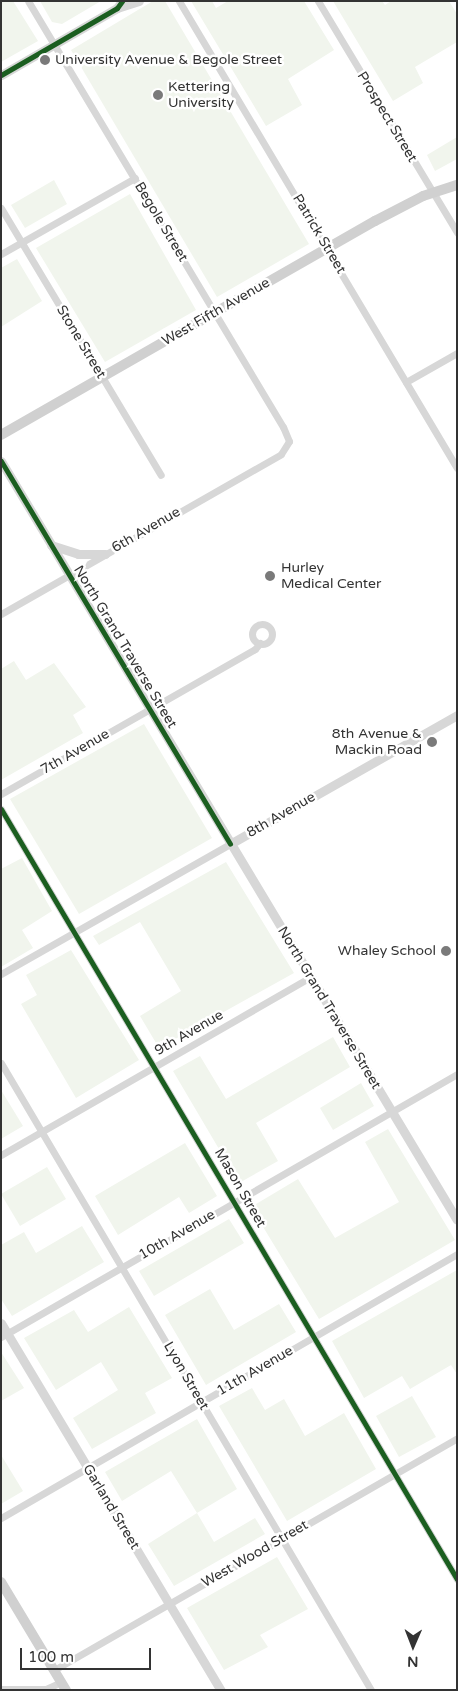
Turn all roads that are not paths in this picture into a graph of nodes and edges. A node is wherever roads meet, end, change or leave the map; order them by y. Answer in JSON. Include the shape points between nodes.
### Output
{"nodes":[{"id":1,"x":28,"y":1,"type":"edge"},
{"id":2,"x":139,"y":1,"type":"edge"},
{"id":3,"x":179,"y":1,"type":"edge"},
{"id":4,"x":318,"y":1,"type":"edge"},
{"id":5,"x":120,"y":5,"type":"edge"},
{"id":6,"x":54,"y":45,"type":"junction"},
{"id":7,"x":1,"y":75,"type":"edge"},
{"id":8,"x":134,"y":178,"type":"junction"},
{"id":9,"x":457,"y":185,"type":"edge"},
{"id":10,"x":433,"y":192,"type":"junction"},
{"id":11,"x":1,"y":208,"type":"edge"},
{"id":12,"x":457,"y":232,"type":"edge"},
{"id":13,"x":22,"y":243,"type":"junction"},
{"id":14,"x":327,"y":248,"type":"junction"},
{"id":15,"x":1,"y":254,"type":"edge"},
{"id":16,"x":215,"y":312,"type":"junction"},
{"id":17,"x":457,"y":353,"type":"edge"},
{"id":18,"x":102,"y":377,"type":"junction"},
{"id":19,"x":406,"y":382,"type":"junction"},
{"id":20,"x":1,"y":435,"type":"edge"},
{"id":21,"x":289,"y":444,"type":"joint"},
{"id":22,"x":1,"y":461,"type":"edge"},
{"id":23,"x":457,"y":468,"type":"edge"},
{"id":24,"x":161,"y":475,"type":"dead end"},
{"id":25,"x":51,"y":545,"type":"junction"},
{"id":26,"x":105,"y":554,"type":"junction"},
{"id":27,"x":69,"y":574,"type":"junction"},
{"id":28,"x":1,"y":614,"type":"edge"},
{"id":29,"x":260,"y":643,"type":"dead end"},
{"id":30,"x":150,"y":709,"type":"junction"},
{"id":31,"x":457,"y":715,"type":"edge"},
{"id":32,"x":1,"y":794,"type":"edge"},
{"id":33,"x":1,"y":809,"type":"edge"},
{"id":34,"x":230,"y":844,"type":"junction"},
{"id":35,"x":74,"y":932,"type":"junction"},
{"id":36,"x":1,"y":974,"type":"edge"},
{"id":37,"x":311,"y":977,"type":"junction"},
{"id":38,"x":1,"y":1063,"type":"edge"},
{"id":39,"x":155,"y":1066,"type":"junction"},
{"id":40,"x":457,"y":1074,"type":"edge"},
{"id":41,"x":392,"y":1111,"type":"junction"},
{"id":42,"x":42,"y":1132,"type":"junction"},
{"id":43,"x":1,"y":1156,"type":"edge"},
{"id":44,"x":234,"y":1201,"type":"junction"},
{"id":45,"x":457,"y":1220,"type":"edge"},
{"id":46,"x":457,"y":1254,"type":"edge"},
{"id":47,"x":121,"y":1266,"type":"junction"},
{"id":48,"x":1,"y":1323,"type":"edge"},
{"id":49,"x":4,"y":1335,"type":"edge"},
{"id":50,"x":314,"y":1336,"type":"junction"},
{"id":51,"x":201,"y":1402,"type":"junction"},
{"id":52,"x":457,"y":1438,"type":"edge"},
{"id":53,"x":87,"y":1468,"type":"junction"},
{"id":54,"x":395,"y":1474,"type":"junction"},
{"id":55,"x":1,"y":1518,"type":"edge"},
{"id":56,"x":282,"y":1539,"type":"junction"},
{"id":57,"x":457,"y":1579,"type":"edge"},
{"id":58,"x":1,"y":1582,"type":"edge"},
{"id":59,"x":169,"y":1603,"type":"junction"},
{"id":60,"x":54,"y":1670,"type":"junction"},
{"id":61,"x":63,"y":1686,"type":"edge"},
{"id":62,"x":1,"y":1689,"type":"edge"},
{"id":63,"x":221,"y":1690,"type":"edge"},
{"id":64,"x":371,"y":1690,"type":"edge"}],
"edges":[{"from":1,"to":6,"type":"street","name":"Begole Street"},
{"from":2,"to":5,"type":"street"},
{"from":3,"to":14,"type":"street","name":"Patrick Street"},
{"from":4,"to":10,"type":"street","name":"Prospect Street"},
{"from":5,"to":6,"type":"street"},
{"from":6,"to":7,"type":"street"},
{"from":6,"to":8,"type":"street","name":"Begole Street"},
{"from":8,"to":13,"type":"street"},
{"from":8,"to":16,"type":"street","name":"Begole Street"},
{"from":9,"to":10,"type":"main road","name":"West Fifth Avenue"},
{"from":10,"to":12,"type":"street","name":"Prospect Street"},
{"from":10,"to":14,"type":"main road","name":"West Fifth Avenue"},
{"from":11,"to":13,"type":"street","name":"Stone Street"},
{"from":13,"to":15,"type":"street"},
{"from":13,"to":18,"type":"street","name":"Stone Street"},
{"from":14,"to":16,"type":"main road","name":"West Fifth Avenue"},
{"from":14,"to":19,"type":"street","name":"Patrick Street"},
{"from":16,"to":18,"type":"main road","name":"West Fifth Avenue"},
{"from":16,"to":21,"type":"street","name":"Begole Street","via":[[286,430]]},
{"from":17,"to":19,"type":"street"},
{"from":18,"to":20,"type":"main road","name":"West Fifth Avenue"},
{"from":18,"to":24,"type":"street","name":"Stone Street"},
{"from":19,"to":23,"type":"street","name":"Patrick Street"},
{"from":21,"to":26,"type":"street","name":"6th Avenue","via":[[277,456]]},
{"from":22,"to":25,"type":"street","name":"North Grand Traverse Street"},
{"from":25,"to":26,"type":"street","via":[[78,554]]},
{"from":25,"to":27,"type":"street","name":"North Grand Traverse Street"},
{"from":26,"to":27,"type":"street","name":"6th Avenue"},
{"from":27,"to":28,"type":"street","name":"6th Avenue"},
{"from":27,"to":30,"type":"street","name":"North Grand Traverse Street"},
{"from":29,"to":30,"type":"street","name":"7th Avenue"},
{"from":30,"to":32,"type":"street","name":"7th Avenue"},
{"from":30,"to":34,"type":"street","name":"North Grand Traverse Street"},
{"from":31,"to":34,"type":"street","name":"8th Avenue"},
{"from":33,"to":35,"type":"street","name":"Mason Street"},
{"from":34,"to":35,"type":"street","name":"8th Avenue"},
{"from":34,"to":37,"type":"street","name":"North Grand Traverse Street"},
{"from":35,"to":36,"type":"street","name":"8th Avenue"},
{"from":35,"to":39,"type":"street","name":"Mason Street"},
{"from":37,"to":39,"type":"street","name":"9th Avenue"},
{"from":37,"to":41,"type":"street","name":"North Grand Traverse Street"},
{"from":38,"to":42,"type":"street","name":"Lyon Street"},
{"from":39,"to":42,"type":"street","name":"9th Avenue"},
{"from":39,"to":44,"type":"street","name":"Mason Street"},
{"from":40,"to":41,"type":"street","name":"10th Avenue"},
{"from":41,"to":44,"type":"street","name":"10th Avenue"},
{"from":41,"to":45,"type":"street","name":"North Grand Traverse Street"},
{"from":42,"to":43,"type":"street","name":"9th Avenue"},
{"from":42,"to":47,"type":"street","name":"Lyon Street"},
{"from":44,"to":47,"type":"street","name":"10th Avenue"},
{"from":44,"to":50,"type":"street","name":"Mason Street"},
{"from":46,"to":50,"type":"street","name":"11th Avenue"},
{"from":47,"to":49,"type":"street","name":"10th Avenue"},
{"from":47,"to":51,"type":"street","name":"Lyon Street"},
{"from":48,"to":49,"type":"street","name":"Garland Street"},
{"from":49,"to":53,"type":"street","name":"Garland Street"},
{"from":50,"to":51,"type":"street","name":"11th Avenue"},
{"from":50,"to":54,"type":"street","name":"Mason Street"},
{"from":51,"to":53,"type":"street","name":"11th Avenue"},
{"from":51,"to":56,"type":"street","name":"Lyon Street"},
{"from":52,"to":54,"type":"street","name":"West Wood Street"},
{"from":53,"to":55,"type":"street","name":"11th Avenue"},
{"from":53,"to":59,"type":"street","name":"Garland Street"},
{"from":54,"to":56,"type":"street","name":"West Wood Street"},
{"from":54,"to":57,"type":"street","name":"Mason Street"},
{"from":56,"to":59,"type":"street","name":"West Wood Street"},
{"from":56,"to":64,"type":"street","name":"Lyon Street"},
{"from":58,"to":60,"type":"main road"},
{"from":59,"to":60,"type":"street","name":"West Wood Street"},
{"from":59,"to":63,"type":"street","name":"Garland Street"},
{"from":60,"to":61,"type":"main road"},
{"from":61,"to":62,"type":"street"}]}
